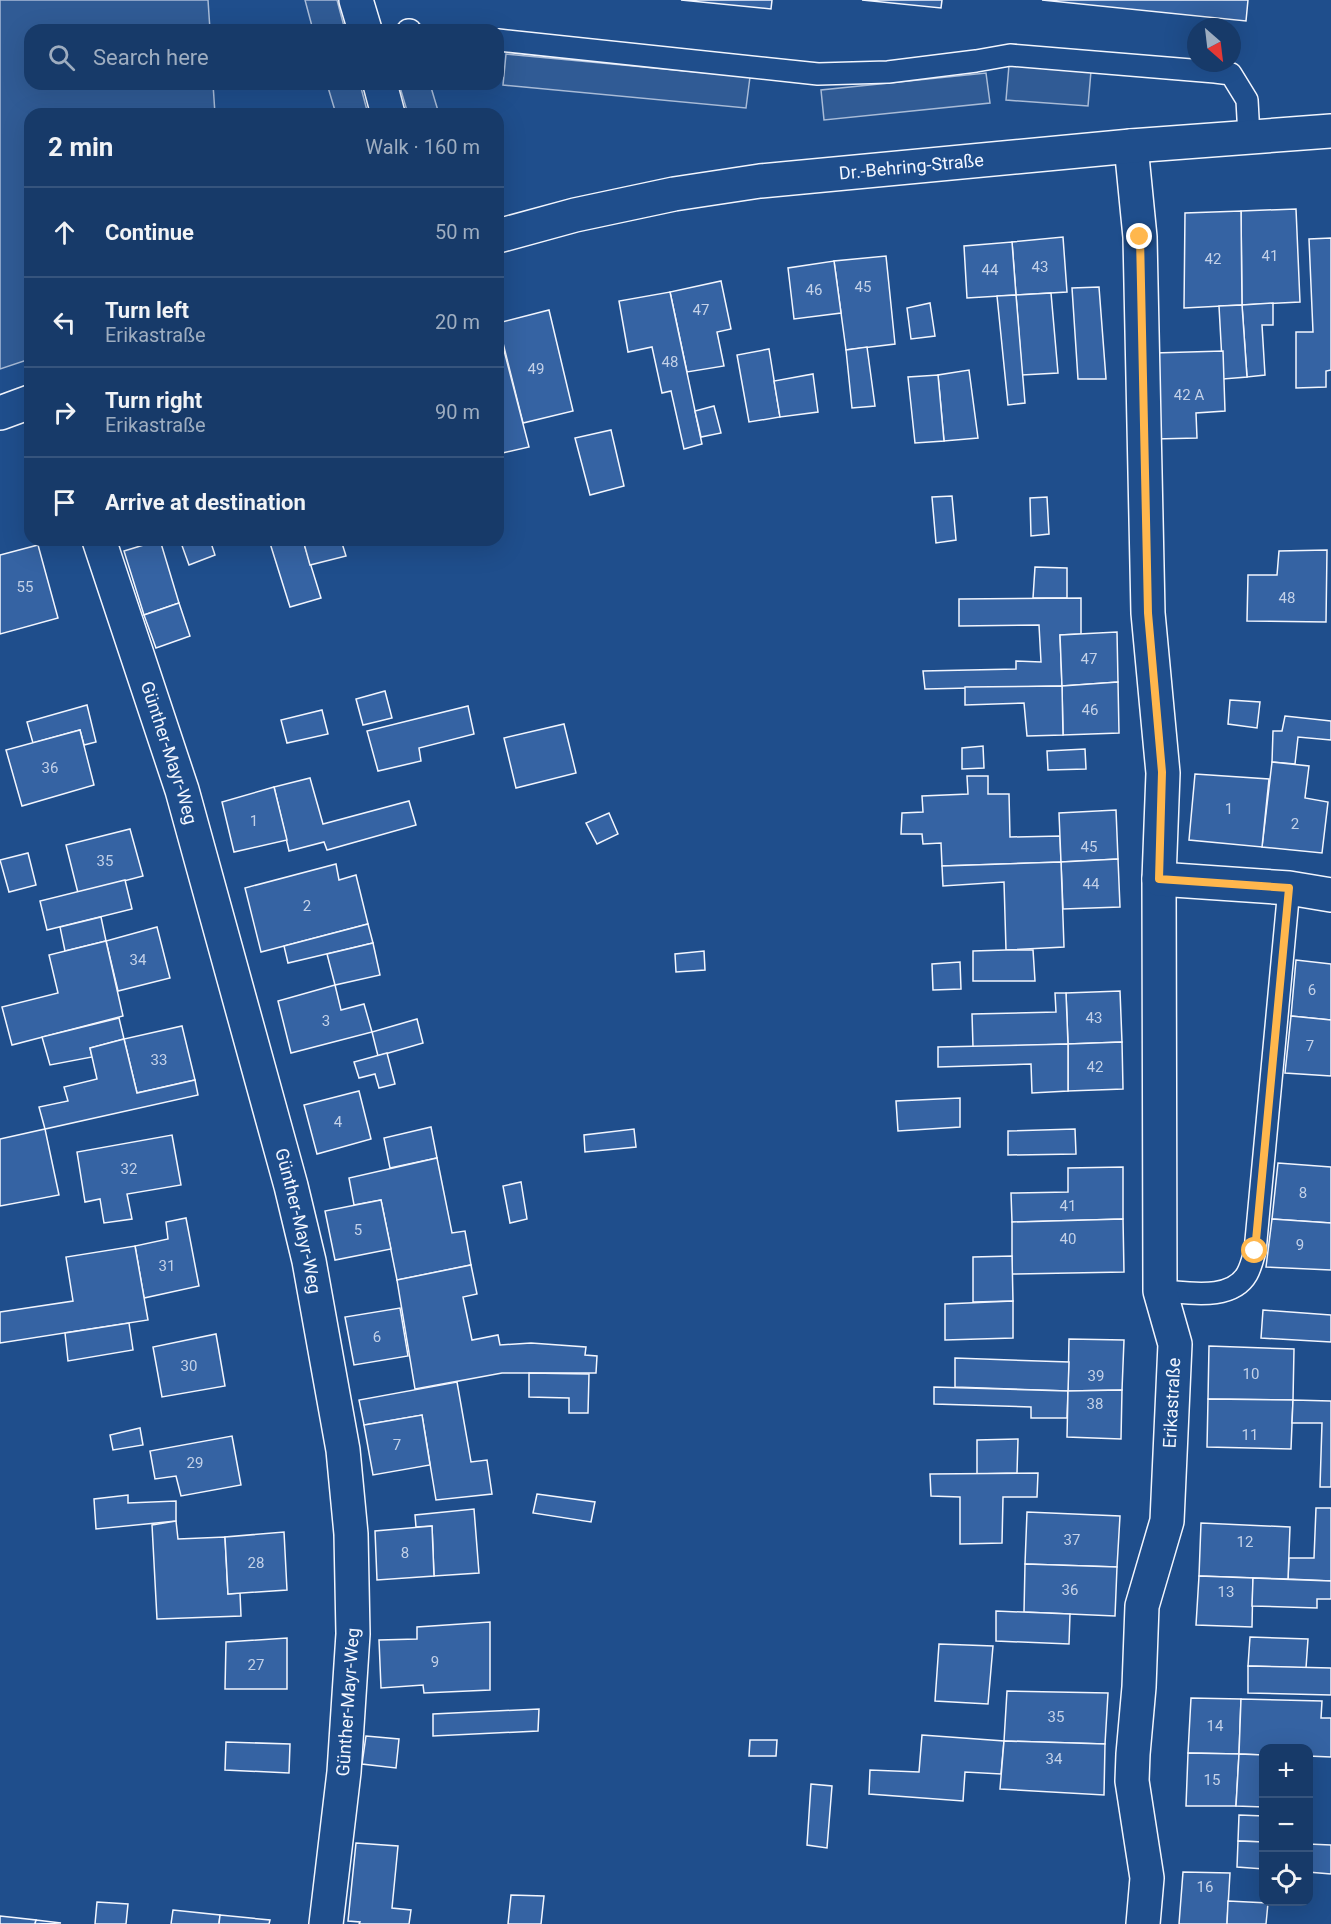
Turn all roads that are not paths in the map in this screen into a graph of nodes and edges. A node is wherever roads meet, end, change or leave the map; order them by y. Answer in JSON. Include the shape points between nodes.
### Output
{"nodes":[{"id":1,"x":356,"y":0,"type":"edge"},
{"id":2,"x":363,"y":24,"type":"edge"},
{"id":3,"x":504,"y":41,"type":"edge"},
{"id":4,"x":382,"y":90,"type":"edge"},
{"id":5,"x":386,"y":108,"type":"edge"},
{"id":6,"x":1331,"y":131,"type":"edge"},
{"id":7,"x":1249,"y":136,"type":"junction"},
{"id":8,"x":1131,"y":146,"type":"junction"},
{"id":9,"x":504,"y":234,"type":"edge"},
{"id":10,"x":24,"y":404,"type":"edge"},
{"id":11,"x":0,"y":413,"type":"edge"},
{"id":12,"x":101,"y":546,"type":"edge"},
{"id":13,"x":1159,"y":879,"type":"junction"},
{"id":14,"x":1289,"y":888,"type":"junction"},
{"id":15,"x":1331,"y":895,"type":"edge"},
{"id":16,"x":1160,"y":1291,"type":"junction"},
{"id":17,"x":326,"y":1924,"type":"edge"},
{"id":18,"x":1143,"y":1924,"type":"edge"}],
"edges":[{"from":1,"to":2,"type":"street"},
{"from":3,"to":7,"type":"lane","via":[[818,74],[888,72],[1010,55],[1231,74],[1247,100]]},
{"from":4,"to":5,"type":"street"},
{"from":6,"to":7,"type":"street","name":"Dr.-Behring-Straße"},
{"from":7,"to":8,"type":"street","name":"Dr.-Behring-Straße"},
{"from":8,"to":9,"type":"street","name":"Dr.-Behring-Straße","via":[[760,181],[674,194]]},
{"from":8,"to":13,"type":"street","name":"Erikastraße","via":[[1140,237],[1148,613],[1162,772]]},
{"from":10,"to":11,"type":"street"},
{"from":12,"to":17,"type":"street","name":"Günther-Mayr-Weg","via":[[182,790],[291,1186],[309,1261],[343,1450],[351,1534],[353,1634],[344,1772]]},
{"from":13,"to":14,"type":"street"},
{"from":13,"to":16,"type":"street","name":"Erikastraße"},
{"from":14,"to":15,"type":"street"},
{"from":14,"to":16,"type":"lane","via":[[1255,1251],[1247,1275],[1232,1288],[1216,1293]]},
{"from":16,"to":18,"type":"street","name":"Erikastraße","via":[[1175,1344],[1167,1521],[1142,1606],[1133,1754],[1132,1781],[1147,1878]]}]}
